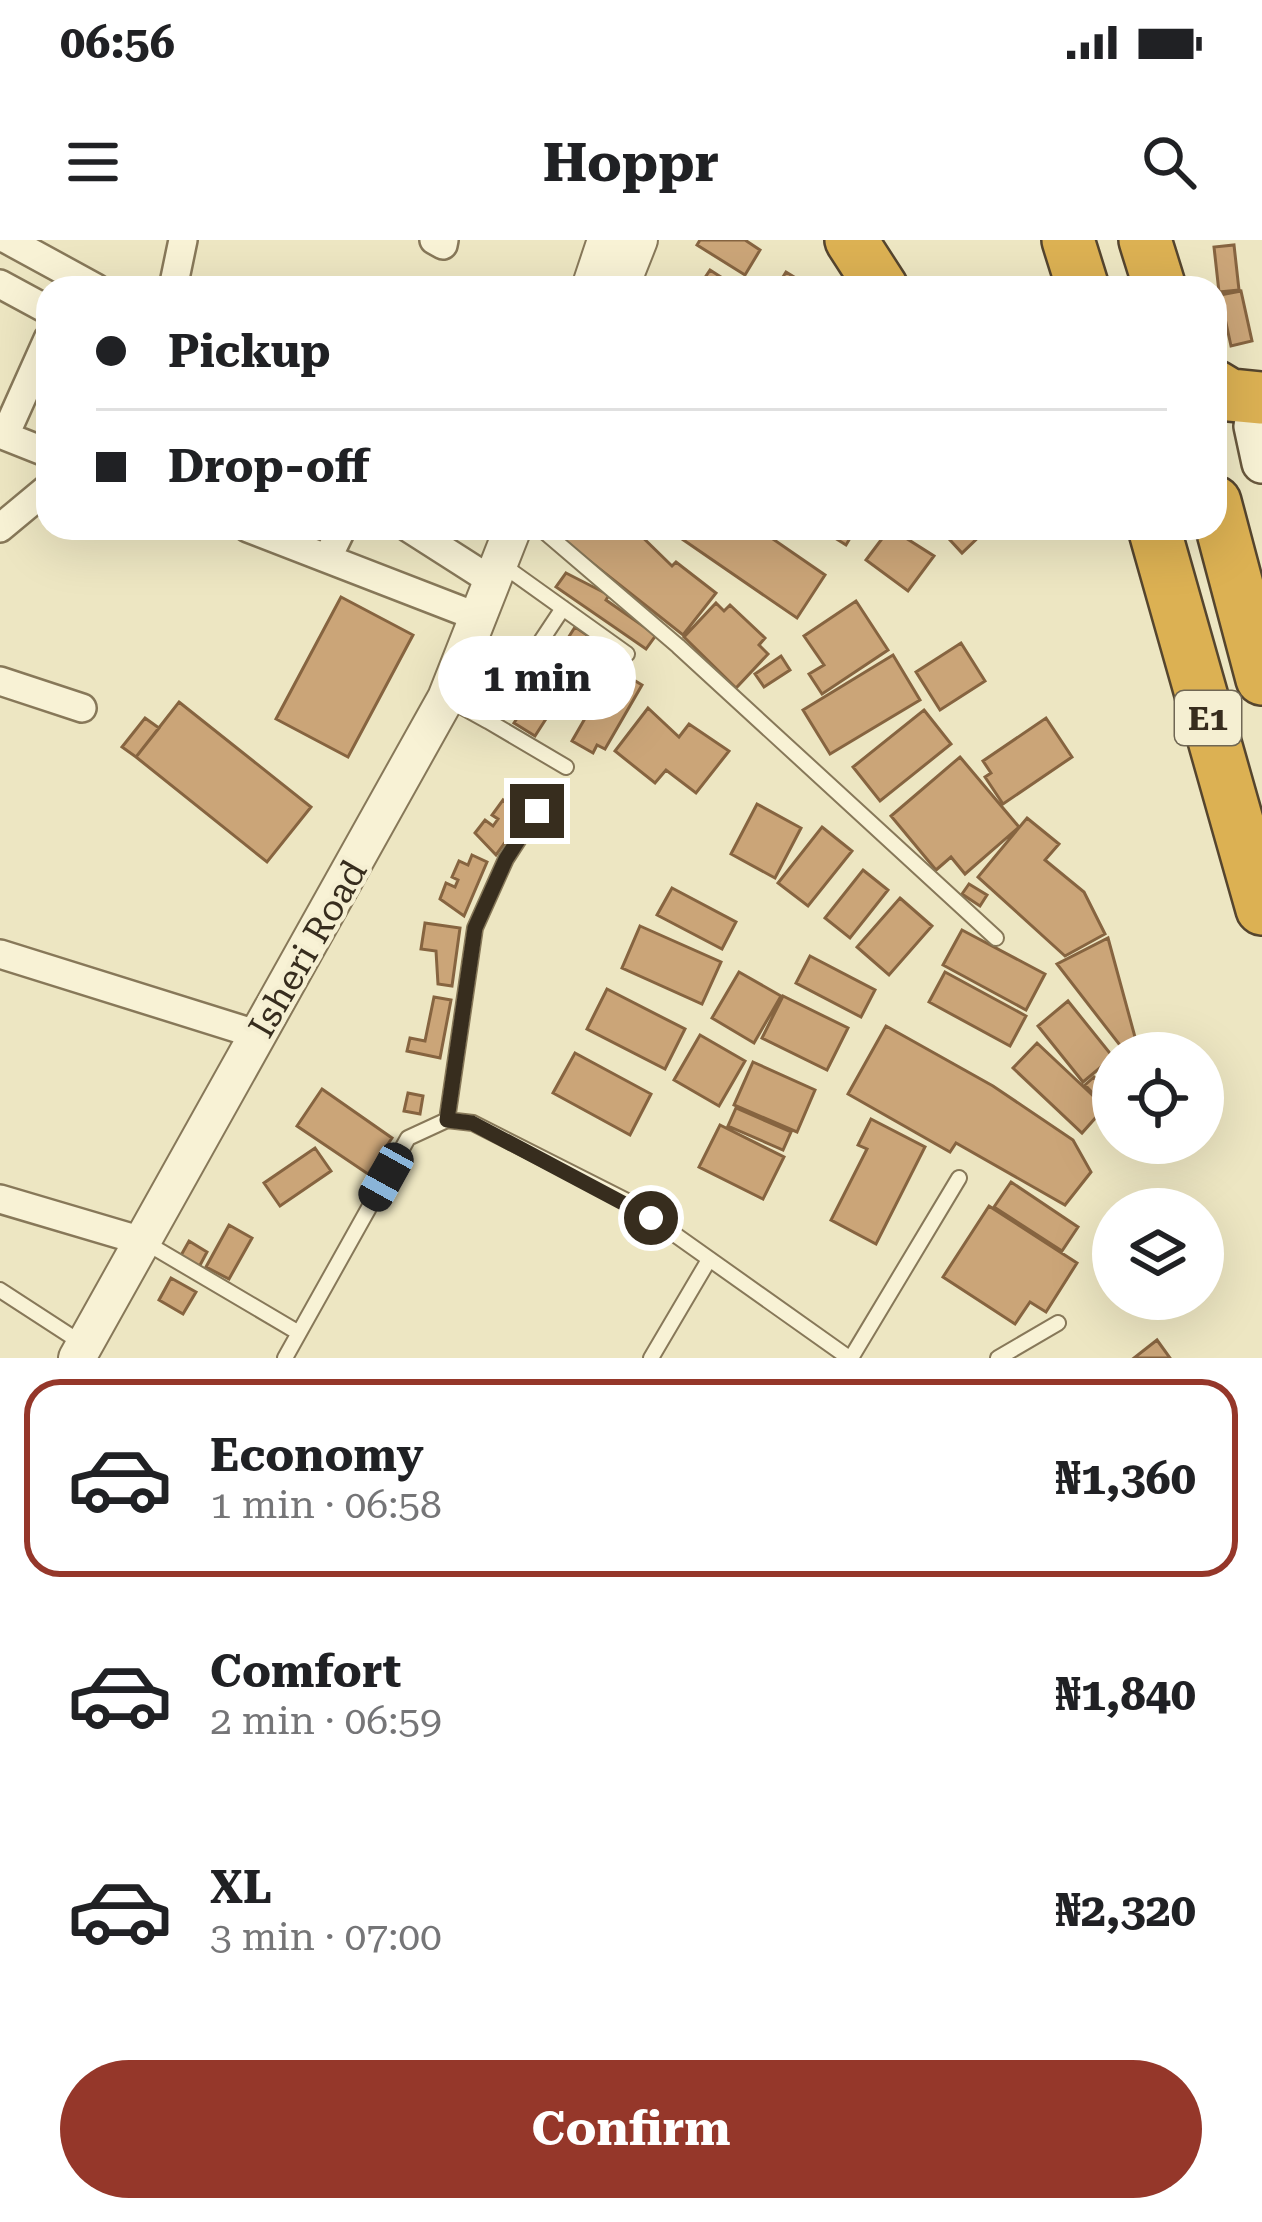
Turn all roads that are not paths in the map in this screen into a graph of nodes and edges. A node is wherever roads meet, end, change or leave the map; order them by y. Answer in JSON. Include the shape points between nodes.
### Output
{"nodes":[{"id":1,"x":8,"y":240,"type":"edge"},
{"id":2,"x":183,"y":240,"type":"edge"},
{"id":3,"x":434,"y":240,"type":"edge"},
{"id":4,"x":444,"y":240,"type":"edge"},
{"id":5,"x":606,"y":240,"type":"edge"},
{"id":6,"x":639,"y":240,"type":"edge"},
{"id":7,"x":851,"y":240,"type":"edge"},
{"id":8,"x":883,"y":240,"type":"edge"},
{"id":9,"x":1145,"y":240,"type":"edge"},
{"id":10,"x":74,"y":276,"type":"edge"},
{"id":11,"x":176,"y":276,"type":"edge"},
{"id":12,"x":594,"y":276,"type":"edge"},
{"id":13,"x":625,"y":276,"type":"edge"},
{"id":14,"x":874,"y":276,"type":"edge"},
{"id":15,"x":906,"y":276,"type":"edge"},
{"id":16,"x":1156,"y":276,"type":"edge"},
{"id":17,"x":0,"y":284,"type":"edge"},
{"id":18,"x":36,"y":304,"type":"edge"},
{"id":19,"x":36,"y":364,"type":"edge"},
{"id":20,"x":1227,"y":393,"type":"edge"},
{"id":21,"x":1262,"y":402,"type":"edge"},
{"id":22,"x":2,"y":434,"type":"edge"},
{"id":23,"x":36,"y":448,"type":"edge"},
{"id":24,"x":1262,"y":463,"type":"edge"},
{"id":25,"x":36,"y":498,"type":"edge"},
{"id":26,"x":1234,"y":520,"type":"edge"},
{"id":27,"x":0,"y":527,"type":"edge"},
{"id":28,"x":281,"y":540,"type":"edge"},
{"id":29,"x":336,"y":540,"type":"edge"},
{"id":30,"x":1157,"y":540,"type":"edge"},
{"id":31,"x":507,"y":545,"type":"edge"},
{"id":32,"x":328,"y":557,"type":"junction"},
{"id":33,"x":563,"y":608,"type":"junction"},
{"id":34,"x":478,"y":617,"type":"junction"},
{"id":35,"x":627,"y":654,"type":"dead end"},
{"id":36,"x":1262,"y":679,"type":"edge"},
{"id":37,"x":0,"y":681,"type":"edge"},
{"id":38,"x":446,"y":698,"type":"junction"},
{"id":39,"x":82,"y":708,"type":"dead end"},
{"id":40,"x":488,"y":721,"type":"junction"},
{"id":41,"x":566,"y":767,"type":"dead end"},
{"id":42,"x":537,"y":811,"type":"dead end"},
{"id":43,"x":1262,"y":909,"type":"edge"},
{"id":44,"x":996,"y":938,"type":"dead end"},
{"id":45,"x":0,"y":954,"type":"edge"},
{"id":46,"x":259,"y":1035,"type":"junction"},
{"id":47,"x":447,"y":1120,"type":"junction"},
{"id":48,"x":959,"y":1178,"type":"dead end"},
{"id":49,"x":0,"y":1199,"type":"edge"},
{"id":50,"x":142,"y":1241,"type":"junction"},
{"id":51,"x":707,"y":1263,"type":"junction"},
{"id":52,"x":0,"y":1290,"type":"edge"},
{"id":53,"x":1058,"y":1323,"type":"dead end"},
{"id":54,"x":299,"y":1333,"type":"junction"},
{"id":55,"x":81,"y":1351,"type":"edge"},
{"id":56,"x":285,"y":1358,"type":"edge"},
{"id":57,"x":651,"y":1358,"type":"edge"},
{"id":58,"x":850,"y":1358,"type":"edge"},
{"id":59,"x":998,"y":1358,"type":"edge"}],
"edges":[{"from":1,"to":10,"type":"street"},
{"from":2,"to":11,"type":"street"},
{"from":3,"to":4,"type":"street"},
{"from":5,"to":12,"type":"street"},
{"from":6,"to":13,"type":"street"},
{"from":7,"to":14,"type":"highway"},
{"from":8,"to":15,"type":"highway"},
{"from":9,"to":16,"type":"highway"},
{"from":17,"to":18,"type":"street"},
{"from":19,"to":22,"type":"street"},
{"from":20,"to":21,"type":"highway"},
{"from":21,"to":24,"type":"main road","via":[[1254,426]]},
{"from":22,"to":23,"type":"street"},
{"from":25,"to":27,"type":"street"},
{"from":26,"to":36,"type":"highway","number":"E1"},
{"from":28,"to":32,"type":"street"},
{"from":29,"to":32,"type":"street"},
{"from":30,"to":43,"type":"highway","number":"E1"},
{"from":31,"to":33,"type":"lane"},
{"from":31,"to":34,"type":"street","name":"Isheri Road"},
{"from":31,"to":44,"type":"lane","via":[[678,646]]},
{"from":32,"to":34,"type":"street"},
{"from":33,"to":35,"type":"lane"},
{"from":33,"to":40,"type":"lane"},
{"from":34,"to":38,"type":"street","name":"Isheri Road"},
{"from":37,"to":39,"type":"street"},
{"from":38,"to":40,"type":"lane"},
{"from":38,"to":46,"type":"street","name":"Isheri Road"},
{"from":40,"to":41,"type":"lane"},
{"from":42,"to":47,"type":"lane","via":[[475,928]]},
{"from":45,"to":46,"type":"street"},
{"from":46,"to":50,"type":"street","name":"Isheri Road"},
{"from":47,"to":51,"type":"lane","via":[[472,1123],[629,1202]]},
{"from":47,"to":54,"type":"lane","via":[[408,1138]]},
{"from":48,"to":58,"type":"lane"},
{"from":49,"to":50,"type":"street"},
{"from":50,"to":54,"type":"lane"},
{"from":50,"to":55,"type":"street","name":"Isheri Road"},
{"from":51,"to":57,"type":"lane"},
{"from":51,"to":58,"type":"lane"},
{"from":52,"to":55,"type":"lane"},
{"from":53,"to":59,"type":"lane"},
{"from":54,"to":56,"type":"lane"}]}
